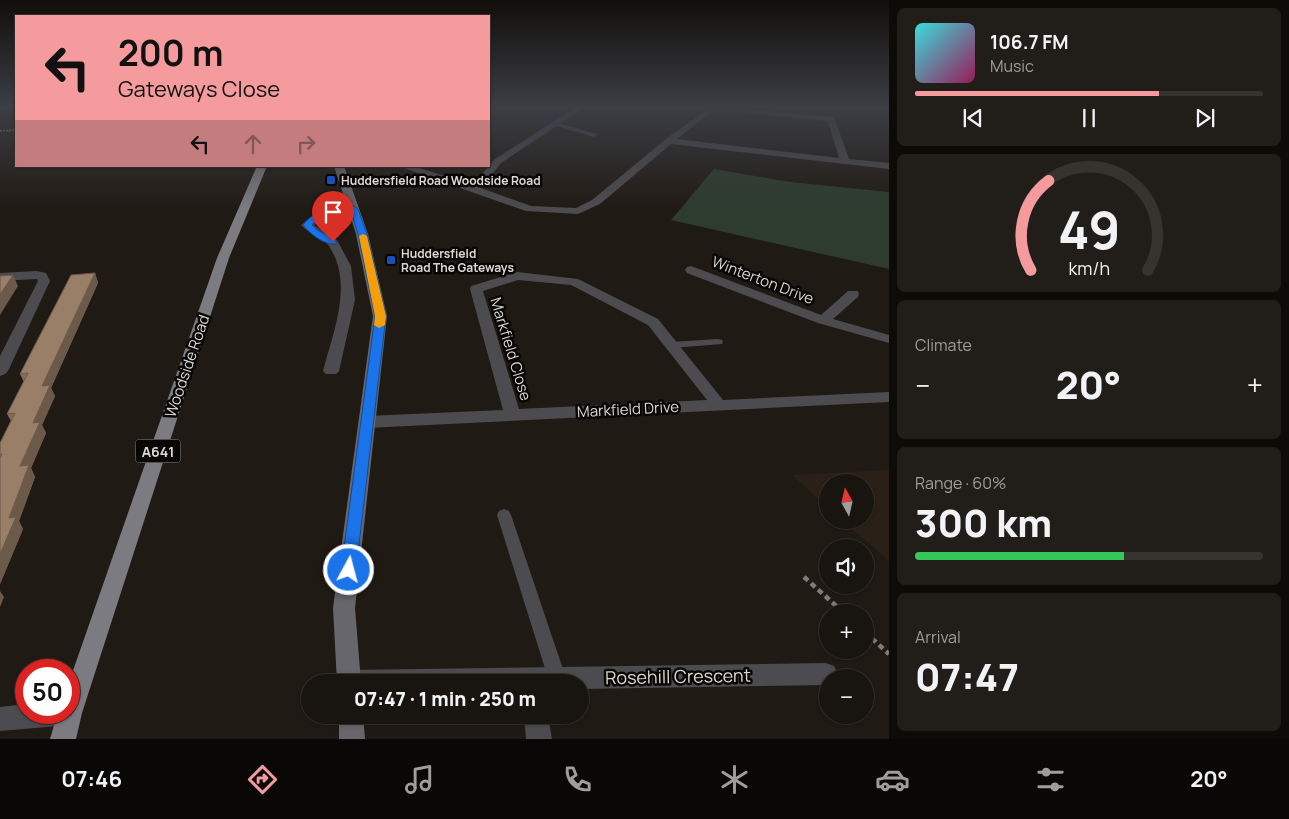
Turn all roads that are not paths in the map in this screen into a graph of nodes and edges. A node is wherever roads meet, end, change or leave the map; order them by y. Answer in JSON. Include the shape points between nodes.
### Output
{"nodes":[{"id":1,"x":530,"y":140,"type":"edge"},
{"id":2,"x":838,"y":140,"type":"edge"},
{"id":3,"x":669,"y":141,"type":"joint"},
{"id":4,"x":845,"y":161,"type":"junction"},
{"id":5,"x":889,"y":166,"type":"edge"},
{"id":6,"x":262,"y":167,"type":"edge"},
{"id":7,"x":340,"y":167,"type":"edge"},
{"id":8,"x":406,"y":167,"type":"edge"},
{"id":9,"x":475,"y":189,"type":"junction"},
{"id":10,"x":354,"y":209,"type":"junction"},
{"id":11,"x":691,"y":270,"type":"dead end"},
{"id":12,"x":0,"y":277,"type":"edge"},
{"id":13,"x":853,"y":294,"type":"dead end"},
{"id":14,"x":823,"y":320,"type":"junction"},
{"id":15,"x":889,"y":339,"type":"edge"},
{"id":16,"x":718,"y":342,"type":"dead end"},
{"id":17,"x":672,"y":345,"type":"junction"},
{"id":18,"x":0,"y":371,"type":"edge"},
{"id":19,"x":331,"y":371,"type":"dead end"},
{"id":20,"x":889,"y":397,"type":"edge"},
{"id":21,"x":719,"y":405,"type":"junction"},
{"id":22,"x":513,"y":415,"type":"junction"},
{"id":23,"x":367,"y":422,"type":"junction"},
{"id":24,"x":504,"y":515,"type":"dead end"},
{"id":25,"x":348,"y":674,"type":"edge"},
{"id":26,"x":556,"y":674,"type":"edge"},
{"id":27,"x":819,"y":674,"type":"edge"},
{"id":28,"x":589,"y":678,"type":"edge"},
{"id":29,"x":80,"y":683,"type":"edge"},
{"id":30,"x":15,"y":718,"type":"edge"},
{"id":31,"x":0,"y":719,"type":"edge"},
{"id":32,"x":67,"y":724,"type":"edge"},
{"id":33,"x":351,"y":724,"type":"edge"},
{"id":34,"x":537,"y":724,"type":"edge"},
{"id":35,"x":63,"y":739,"type":"edge"},
{"id":36,"x":352,"y":739,"type":"edge"},
{"id":37,"x":538,"y":739,"type":"edge"}],
"edges":[{"from":1,"to":9,"type":"street","via":[[498,161]]},
{"from":2,"to":4,"type":"street"},
{"from":3,"to":4,"type":"street"},
{"from":3,"to":9,"type":"street","via":[[596,202],[578,211],[530,210]]},
{"from":4,"to":5,"type":"street"},
{"from":6,"to":29,"type":"main road","name":"Woodside Road","number":"A641","via":[[223,258]]},
{"from":7,"to":10,"type":"main road"},
{"from":8,"to":9,"type":"street"},
{"from":10,"to":19,"type":"street","via":[[329,211],[316,216],[307,225],[333,242],[345,266],[348,300]]},
{"from":10,"to":23,"type":"main road","via":[[380,316]]},
{"from":11,"to":14,"type":"street","name":"Winterton Drive"},
{"from":12,"to":18,"type":"street","via":[[37,275],[44,281]]},
{"from":13,"to":14,"type":"street","name":"Winterton Drive"},
{"from":14,"to":15,"type":"street","name":"Winterton Drive"},
{"from":16,"to":17,"type":"lane"},
{"from":17,"to":21,"type":"street","name":"Markfield Close"},
{"from":17,"to":22,"type":"street","name":"Markfield Close","via":[[653,322],[574,282],[518,276],[476,289]]},
{"from":20,"to":21,"type":"street","name":"Markfield Drive"},
{"from":21,"to":22,"type":"street","name":"Markfield Drive"},
{"from":22,"to":23,"type":"street","name":"Markfield Drive"},
{"from":23,"to":25,"type":"main road","via":[[344,608]]},
{"from":24,"to":26,"type":"lane"},
{"from":27,"to":28,"type":"street","name":"Rosehill Crescent"},
{"from":30,"to":31,"type":"street"},
{"from":32,"to":35,"type":"main road","name":"Woodside Road","number":"A641"},
{"from":33,"to":36,"type":"main road"},
{"from":34,"to":37,"type":"street"}]}
